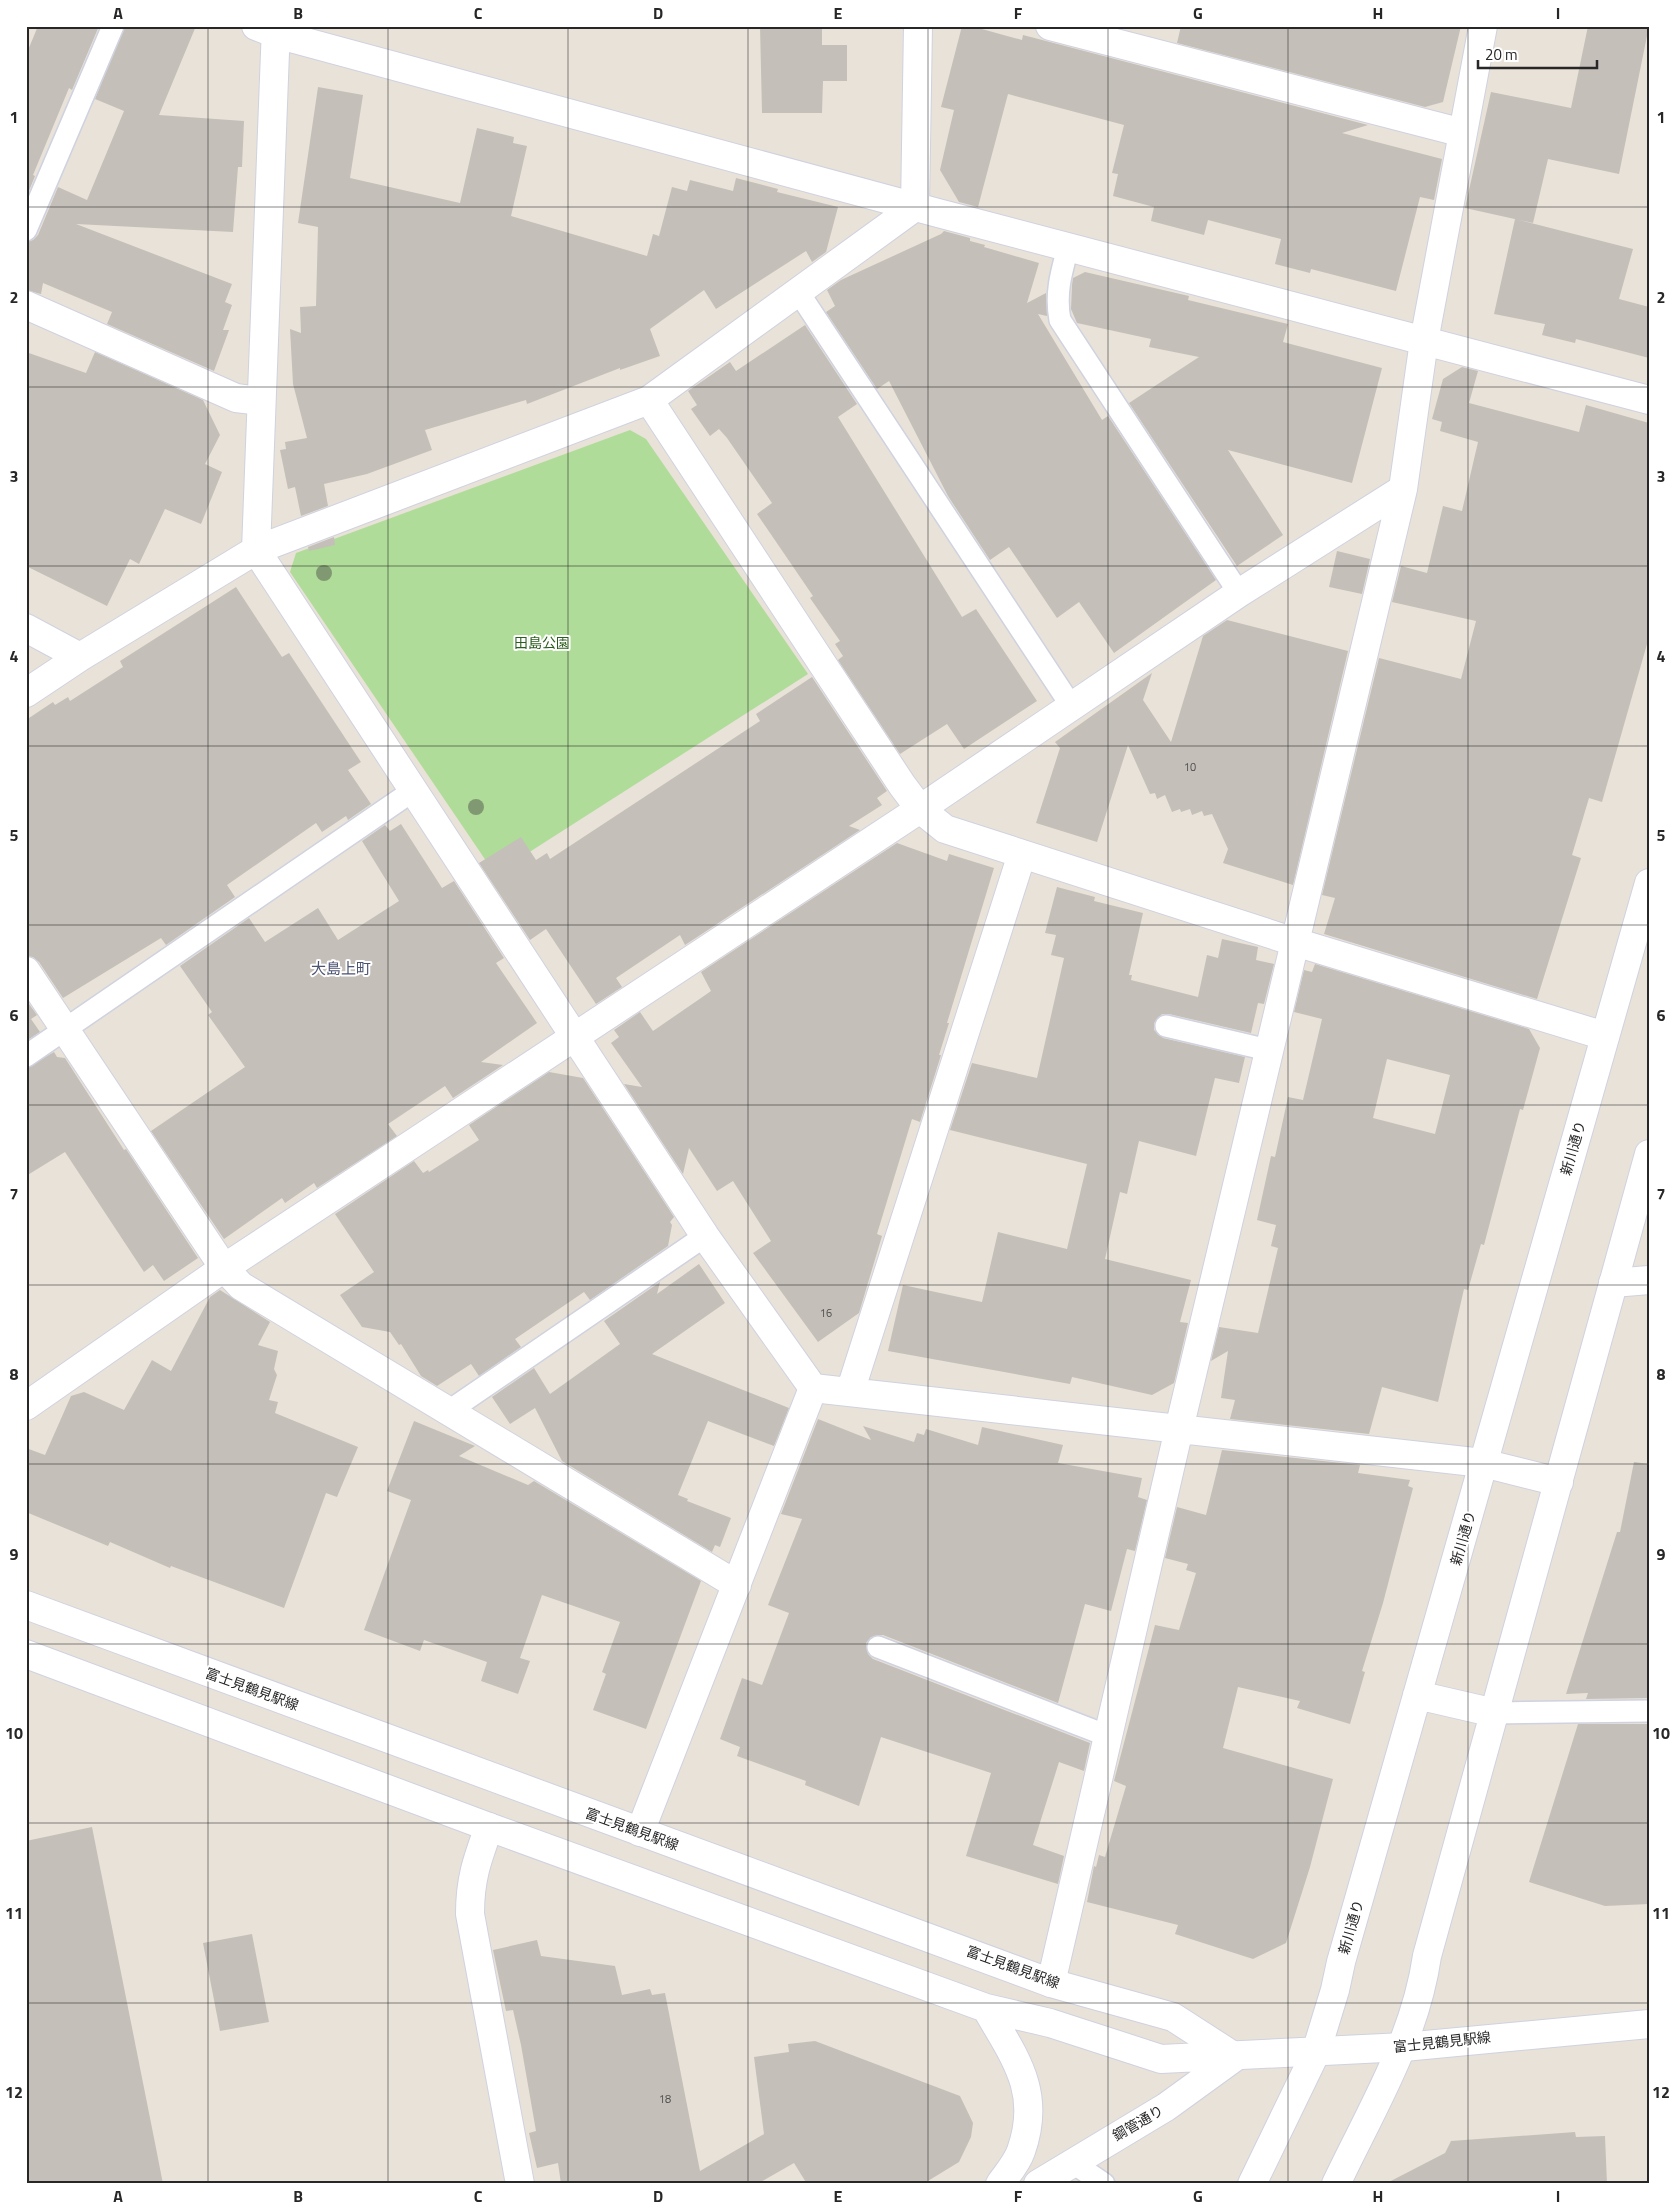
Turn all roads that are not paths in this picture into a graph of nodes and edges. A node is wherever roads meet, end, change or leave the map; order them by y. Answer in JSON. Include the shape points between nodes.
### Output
{"nodes":[{"id":1,"x":113,"y":26,"type":"edge"},
{"id":2,"x":918,"y":26,"type":"edge"},
{"id":3,"x":1050,"y":26,"type":"edge"},
{"id":4,"x":1484,"y":26,"type":"edge"},
{"id":5,"x":269,"y":29,"type":"edge"},
{"id":6,"x":1463,"y":133,"type":"junction"},
{"id":7,"x":915,"y":207,"type":"junction"},
{"id":8,"x":26,"y":230,"type":"edge"},
{"id":9,"x":1068,"y":248,"type":"junction"},
{"id":10,"x":798,"y":292,"type":"junction"},
{"id":11,"x":26,"y":305,"type":"edge"},
{"id":12,"x":1424,"y":341,"type":"junction"},
{"id":13,"x":649,"y":400,"type":"junction"},
{"id":14,"x":1649,"y":400,"type":"edge"},
{"id":15,"x":260,"y":401,"type":"junction"},
{"id":16,"x":1403,"y":489,"type":"junction"},
{"id":17,"x":256,"y":550,"type":"junction"},
{"id":18,"x":1240,"y":593,"type":"junction"},
{"id":19,"x":26,"y":628,"type":"edge"},
{"id":20,"x":80,"y":657,"type":"junction"},
{"id":21,"x":26,"y":694,"type":"edge"},
{"id":22,"x":1072,"y":707,"type":"junction"},
{"id":23,"x":414,"y":790,"type":"junction"},
{"id":24,"x":920,"y":809,"type":"junction"},
{"id":25,"x":1022,"y":854,"type":"junction"},
{"id":26,"x":1647,"y":895,"type":"edge"},
{"id":27,"x":1295,"y":942,"type":"junction"},
{"id":28,"x":26,"y":971,"type":"edge"},
{"id":29,"x":1166,"y":1026,"type":"dead end"},
{"id":30,"x":66,"y":1030,"type":"junction"},
{"id":31,"x":576,"y":1036,"type":"junction"},
{"id":32,"x":1605,"y":1036,"type":"junction"},
{"id":33,"x":1268,"y":1050,"type":"junction"},
{"id":34,"x":26,"y":1056,"type":"edge"},
{"id":35,"x":1649,"y":1154,"type":"edge"},
{"id":36,"x":705,"y":1236,"type":"junction"},
{"id":37,"x":224,"y":1268,"type":"junction"},
{"id":38,"x":1649,"y":1280,"type":"edge"},
{"id":39,"x":1613,"y":1283,"type":"junction"},
{"id":40,"x":813,"y":1388,"type":"junction"},
{"id":41,"x":850,"y":1392,"type":"junction"},
{"id":42,"x":26,"y":1406,"type":"edge"},
{"id":43,"x":449,"y":1411,"type":"junction"},
{"id":44,"x":1179,"y":1429,"type":"junction"},
{"id":45,"x":1483,"y":1463,"type":"junction"},
{"id":46,"x":1559,"y":1482,"type":"junction"},
{"id":47,"x":737,"y":1585,"type":"junction"},
{"id":48,"x":26,"y":1605,"type":"edge"},
{"id":49,"x":878,"y":1647,"type":"dead end"},
{"id":50,"x":26,"y":1654,"type":"edge"},
{"id":51,"x":1417,"y":1695,"type":"junction"},
{"id":52,"x":1649,"y":1711,"type":"edge"},
{"id":53,"x":1495,"y":1712,"type":"junction"},
{"id":54,"x":1108,"y":1736,"type":"junction"},
{"id":55,"x":489,"y":1827,"type":"junction"},
{"id":56,"x":640,"y":1832,"type":"junction"},
{"id":57,"x":1051,"y":1982,"type":"junction"},
{"id":58,"x":986,"y":2008,"type":"junction"},
{"id":59,"x":1649,"y":2024,"type":"edge"},
{"id":60,"x":1404,"y":2047,"type":"junction"},
{"id":61,"x":1316,"y":2052,"type":"junction"},
{"id":62,"x":1235,"y":2057,"type":"junction"},
{"id":63,"x":1072,"y":2162,"type":"junction"},
{"id":64,"x":1338,"y":2183,"type":"edge"},
{"id":65,"x":520,"y":2184,"type":"edge"},
{"id":66,"x":1000,"y":2184,"type":"edge"},
{"id":67,"x":1038,"y":2184,"type":"edge"},
{"id":68,"x":1104,"y":2184,"type":"edge"},
{"id":69,"x":1252,"y":2184,"type":"edge"}],
"edges":[{"from":1,"to":8,"type":"lane"},
{"from":2,"to":7,"type":"street"},
{"from":3,"to":6,"type":"street"},
{"from":4,"to":6,"type":"street"},
{"from":5,"to":7,"type":"street"},
{"from":5,"to":15,"type":"street"},
{"from":6,"to":12,"type":"street"},
{"from":7,"to":9,"type":"street"},
{"from":7,"to":10,"type":"street"},
{"from":9,"to":12,"type":"street"},
{"from":9,"to":18,"type":"lane","via":[[1057,301],[1060,320]]},
{"from":10,"to":13,"type":"street"},
{"from":10,"to":22,"type":"lane"},
{"from":11,"to":15,"type":"street","via":[[236,398]]},
{"from":12,"to":14,"type":"street"},
{"from":12,"to":16,"type":"street"},
{"from":13,"to":17,"type":"street"},
{"from":13,"to":24,"type":"street"},
{"from":15,"to":17,"type":"street"},
{"from":16,"to":18,"type":"street"},
{"from":16,"to":27,"type":"street"},
{"from":17,"to":20,"type":"street"},
{"from":17,"to":23,"type":"street"},
{"from":18,"to":22,"type":"street"},
{"from":19,"to":20,"type":"street"},
{"from":20,"to":21,"type":"street"},
{"from":22,"to":24,"type":"street"},
{"from":23,"to":30,"type":"lane"},
{"from":23,"to":31,"type":"street"},
{"from":24,"to":25,"type":"street","via":[[945,829]]},
{"from":24,"to":31,"type":"street"},
{"from":25,"to":27,"type":"street"},
{"from":25,"to":41,"type":"street"},
{"from":26,"to":32,"type":"street","name":"新川通り"},
{"from":27,"to":32,"type":"street"},
{"from":27,"to":33,"type":"street"},
{"from":28,"to":30,"type":"street"},
{"from":29,"to":33,"type":"lane"},
{"from":30,"to":34,"type":"lane"},
{"from":30,"to":37,"type":"street"},
{"from":31,"to":36,"type":"street"},
{"from":31,"to":37,"type":"street"},
{"from":32,"to":45,"type":"street","name":"新川通り"},
{"from":33,"to":44,"type":"street"},
{"from":35,"to":39,"type":"street"},
{"from":36,"to":40,"type":"street"},
{"from":36,"to":43,"type":"lane"},
{"from":37,"to":42,"type":"street"},
{"from":37,"to":43,"type":"street","via":[[241,1286]]},
{"from":38,"to":39,"type":"street"},
{"from":39,"to":46,"type":"street"},
{"from":40,"to":41,"type":"street"},
{"from":40,"to":47,"type":"street"},
{"from":41,"to":44,"type":"street"},
{"from":43,"to":47,"type":"street"},
{"from":44,"to":45,"type":"street"},
{"from":44,"to":54,"type":"street"},
{"from":45,"to":46,"type":"street"},
{"from":45,"to":51,"type":"street","name":"新川通り"},
{"from":46,"to":53,"type":"street"},
{"from":47,"to":56,"type":"street"},
{"from":48,"to":56,"type":"street","name":"富士見鶴見駅線"},
{"from":49,"to":54,"type":"lane"},
{"from":50,"to":55,"type":"street","name":"富士見鶴見駅線"},
{"from":51,"to":53,"type":"street"},
{"from":51,"to":61,"type":"street","name":"新川通り"},
{"from":52,"to":53,"type":"lane"},
{"from":53,"to":60,"type":"street"},
{"from":54,"to":57,"type":"street"},
{"from":55,"to":58,"type":"street","name":"富士見鶴見駅線"},
{"from":55,"to":65,"type":"street","via":[[473,1873],[470,1914]]},
{"from":56,"to":57,"type":"street","name":"富士見鶴見駅線"},
{"from":57,"to":62,"type":"street","name":"富士見鶴見駅線","via":[[1173,2017]]},
{"from":58,"to":62,"type":"street","name":"富士見鶴見駅線","via":[[1050,2023],[1161,2059]]},
{"from":58,"to":66,"type":"street","via":[[1018,2064],[1029,2096],[1029,2117],[1021,2153]]},
{"from":59,"to":60,"type":"street","name":"富士見鶴見駅線"},
{"from":60,"to":61,"type":"street","name":"富士見鶴見駅線"},
{"from":60,"to":64,"type":"street"},
{"from":61,"to":62,"type":"street","name":"富士見鶴見駅線"},
{"from":61,"to":69,"type":"street","name":"新川通り"},
{"from":62,"to":63,"type":"street","name":"鋼管通り","via":[[1166,2107]]},
{"from":63,"to":67,"type":"street","name":"鋼管通り"},
{"from":63,"to":68,"type":"lane"}]}
